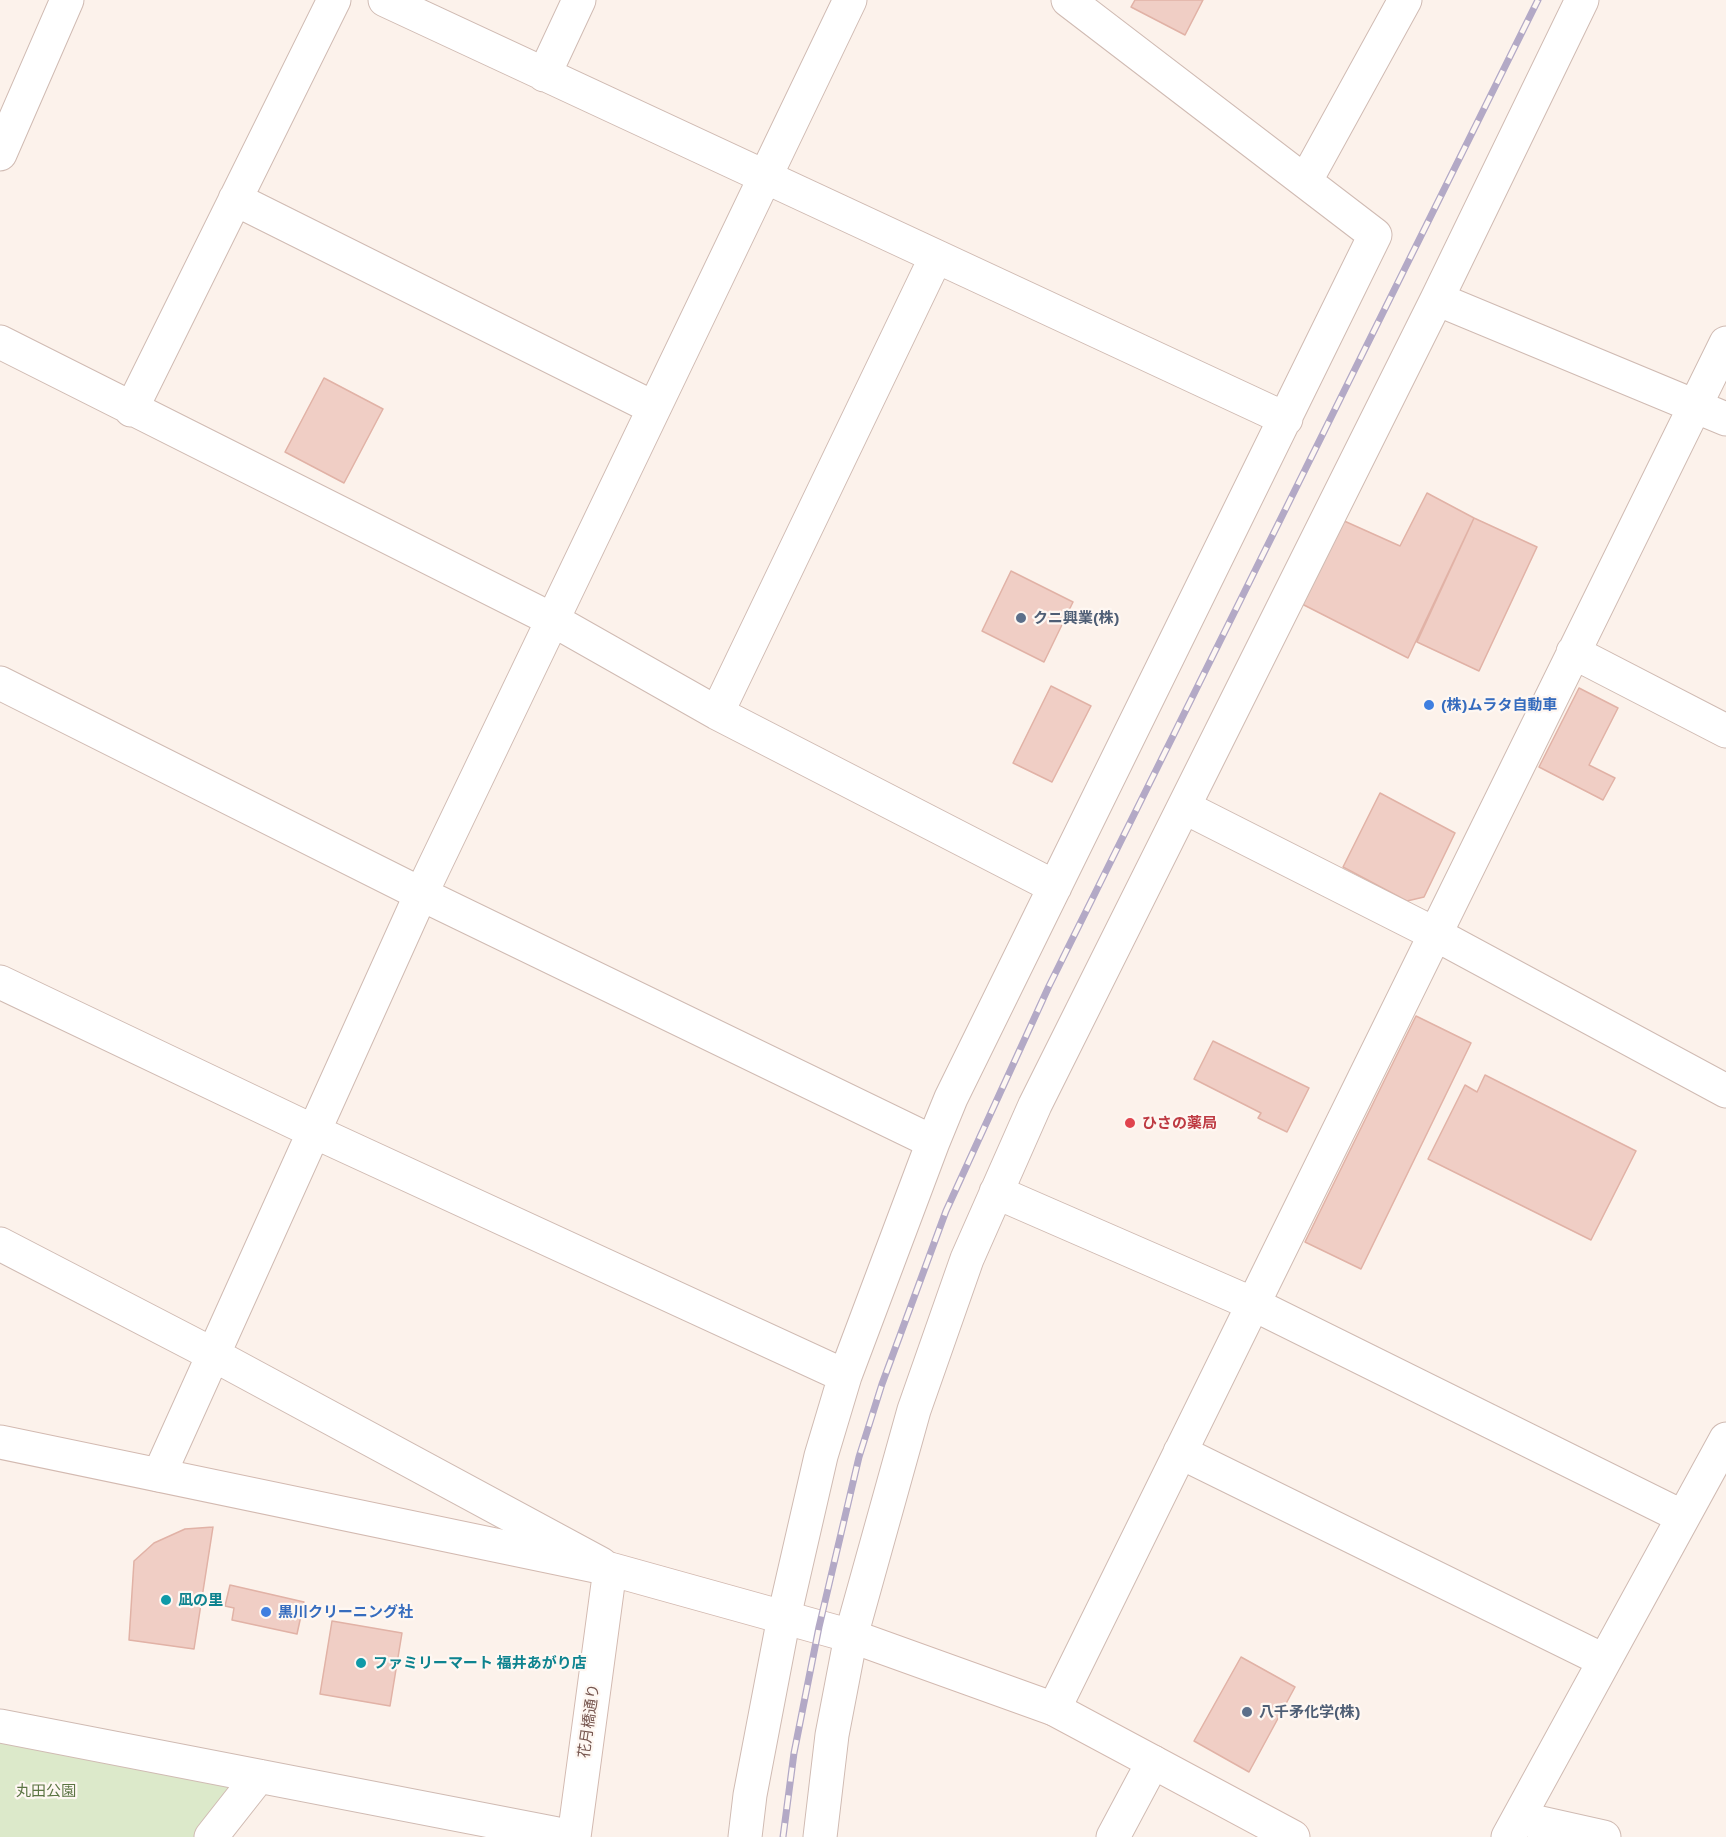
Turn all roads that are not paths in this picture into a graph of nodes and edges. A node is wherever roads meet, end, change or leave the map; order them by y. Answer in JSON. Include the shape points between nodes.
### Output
{"nodes":[{"id":1,"x":67,"y":0,"type":"edge"},
{"id":2,"x":333,"y":0,"type":"edge"},
{"id":3,"x":385,"y":0,"type":"edge"},
{"id":4,"x":579,"y":0,"type":"edge"},
{"id":5,"x":850,"y":0,"type":"edge"},
{"id":6,"x":1068,"y":0,"type":"edge"},
{"id":7,"x":1405,"y":0,"type":"edge"},
{"id":8,"x":1582,"y":0,"type":"edge"},
{"id":9,"x":544,"y":75,"type":"junction"},
{"id":10,"x":0,"y":154,"type":"edge"},
{"id":11,"x":765,"y":176,"type":"junction"},
{"id":12,"x":1306,"y":180,"type":"junction"},
{"id":13,"x":235,"y":199,"type":"junction"},
{"id":14,"x":936,"y":257,"type":"junction"},
{"id":15,"x":1437,"y":299,"type":"junction"},
{"id":16,"x":0,"y":342,"type":"edge"},
{"id":17,"x":1726,"y":343,"type":"edge"},
{"id":18,"x":1694,"y":406,"type":"junction"},
{"id":19,"x":654,"y":408,"type":"junction"},
{"id":20,"x":131,"y":410,"type":"junction"},
{"id":21,"x":1286,"y":419,"type":"junction"},
{"id":22,"x":1726,"y":419,"type":"edge"},
{"id":23,"x":553,"y":620,"type":"junction"},
{"id":24,"x":1573,"y":652,"type":"junction"},
{"id":25,"x":0,"y":683,"type":"edge"},
{"id":26,"x":717,"y":713,"type":"junction"},
{"id":27,"x":1726,"y":731,"type":"edge"},
{"id":28,"x":1184,"y":807,"type":"junction"},
{"id":29,"x":1055,"y":887,"type":"junction"},
{"id":30,"x":421,"y":894,"type":"junction"},
{"id":31,"x":1435,"y":934,"type":"junction"},
{"id":32,"x":0,"y":982,"type":"edge"},
{"id":33,"x":1726,"y":1091,"type":"edge"},
{"id":34,"x":315,"y":1132,"type":"junction"},
{"id":35,"x":933,"y":1143,"type":"junction"},
{"id":36,"x":996,"y":1192,"type":"junction"},
{"id":37,"x":0,"y":1244,"type":"edge"},
{"id":38,"x":1253,"y":1304,"type":"junction"},
{"id":39,"x":213,"y":1355,"type":"junction"},
{"id":40,"x":845,"y":1376,"type":"junction"},
{"id":41,"x":1726,"y":1439,"type":"edge"},
{"id":42,"x":0,"y":1442,"type":"edge"},
{"id":43,"x":1180,"y":1452,"type":"junction"},
{"id":44,"x":159,"y":1475,"type":"junction"},
{"id":45,"x":1683,"y":1517,"type":"junction"},
{"id":46,"x":610,"y":1569,"type":"junction"},
{"id":47,"x":784,"y":1617,"type":"junction"},
{"id":48,"x":851,"y":1636,"type":"junction"},
{"id":49,"x":1603,"y":1660,"type":"junction"},
{"id":50,"x":1054,"y":1709,"type":"junction"},
{"id":51,"x":0,"y":1726,"type":"edge"},
{"id":52,"x":1153,"y":1762,"type":"junction"},
{"id":53,"x":259,"y":1776,"type":"junction"},
{"id":54,"x":1514,"y":1827,"type":"edge"},
{"id":55,"x":211,"y":1837,"type":"edge"},
{"id":56,"x":573,"y":1837,"type":"edge"},
{"id":57,"x":745,"y":1837,"type":"edge"},
{"id":58,"x":820,"y":1837,"type":"edge"},
{"id":59,"x":1113,"y":1837,"type":"edge"},
{"id":60,"x":1293,"y":1837,"type":"edge"},
{"id":61,"x":1604,"y":1837,"type":"edge"}],
"edges":[{"from":1,"to":10,"type":"street"},
{"from":2,"to":13,"type":"street"},
{"from":3,"to":9,"type":"street"},
{"from":4,"to":9,"type":"street"},
{"from":5,"to":11,"type":"street"},
{"from":6,"to":12,"type":"street"},
{"from":7,"to":12,"type":"street"},
{"from":8,"to":15,"type":"street"},
{"from":9,"to":11,"type":"street"},
{"from":11,"to":14,"type":"street"},
{"from":11,"to":19,"type":"street"},
{"from":12,"to":21,"type":"street","via":[[1376,235]]},
{"from":13,"to":19,"type":"street"},
{"from":13,"to":20,"type":"street"},
{"from":14,"to":21,"type":"street"},
{"from":14,"to":26,"type":"street"},
{"from":15,"to":18,"type":"street"},
{"from":15,"to":28,"type":"street"},
{"from":16,"to":20,"type":"street"},
{"from":17,"to":18,"type":"street"},
{"from":18,"to":22,"type":"street"},
{"from":18,"to":24,"type":"street"},
{"from":19,"to":23,"type":"street"},
{"from":20,"to":23,"type":"street"},
{"from":21,"to":29,"type":"street"},
{"from":23,"to":26,"type":"street"},
{"from":23,"to":30,"type":"street"},
{"from":24,"to":27,"type":"street"},
{"from":24,"to":31,"type":"street"},
{"from":25,"to":30,"type":"street"},
{"from":26,"to":29,"type":"street"},
{"from":28,"to":31,"type":"street"},
{"from":28,"to":36,"type":"street","via":[[1035,1105]]},
{"from":29,"to":35,"type":"street","via":[[951,1098]]},
{"from":30,"to":34,"type":"street"},
{"from":30,"to":35,"type":"street"},
{"from":31,"to":33,"type":"street"},
{"from":31,"to":38,"type":"street"},
{"from":32,"to":34,"type":"street"},
{"from":34,"to":39,"type":"street"},
{"from":34,"to":40,"type":"street"},
{"from":35,"to":40,"type":"street"},
{"from":36,"to":38,"type":"street"},
{"from":36,"to":48,"type":"street","via":[[967,1259],[914,1410]]},
{"from":37,"to":39,"type":"street"},
{"from":38,"to":43,"type":"street"},
{"from":38,"to":45,"type":"street"},
{"from":39,"to":44,"type":"street"},
{"from":39,"to":46,"type":"street"},
{"from":40,"to":47,"type":"street","via":[[821,1456]]},
{"from":41,"to":45,"type":"street"},
{"from":42,"to":44,"type":"street"},
{"from":43,"to":49,"type":"street"},
{"from":43,"to":50,"type":"street"},
{"from":44,"to":46,"type":"street"},
{"from":45,"to":49,"type":"street"},
{"from":46,"to":47,"type":"street"},
{"from":46,"to":56,"type":"street","name":"花月橋通り"},
{"from":47,"to":48,"type":"street"},
{"from":47,"to":57,"type":"street"},
{"from":48,"to":50,"type":"street"},
{"from":48,"to":58,"type":"street","via":[[832,1735]]},
{"from":49,"to":54,"type":"street"},
{"from":50,"to":52,"type":"street"},
{"from":51,"to":53,"type":"street"},
{"from":52,"to":59,"type":"street"},
{"from":52,"to":60,"type":"street"},
{"from":53,"to":55,"type":"street"},
{"from":53,"to":56,"type":"street"},
{"from":54,"to":61,"type":"street"}]}
